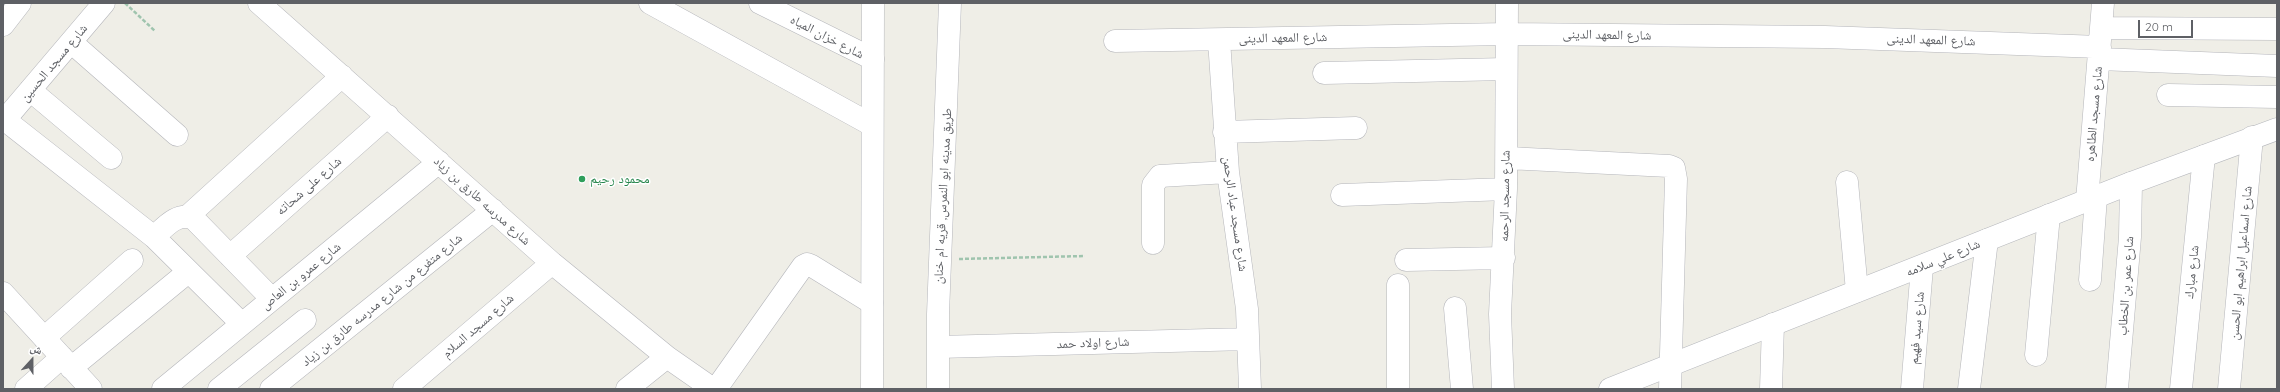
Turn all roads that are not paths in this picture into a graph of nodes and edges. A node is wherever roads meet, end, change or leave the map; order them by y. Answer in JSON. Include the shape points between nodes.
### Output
{"nodes":[{"id":1,"x":20,"y":3,"type":"edge"},
{"id":2,"x":104,"y":3,"type":"edge"},
{"id":3,"x":260,"y":3,"type":"edge"},
{"id":4,"x":650,"y":3,"type":"edge"},
{"id":5,"x":760,"y":3,"type":"edge"},
{"id":6,"x":873,"y":3,"type":"edge"},
{"id":7,"x":950,"y":3,"type":"edge"},
{"id":8,"x":1507,"y":3,"type":"edge"},
{"id":9,"x":2103,"y":3,"type":"edge"},
{"id":10,"x":3,"y":25,"type":"edge"},
{"id":11,"x":2277,"y":29,"type":"edge"},
{"id":12,"x":1507,"y":34,"type":"junction"},
{"id":13,"x":1219,"y":40,"type":"junction"},
{"id":14,"x":1115,"y":41,"type":"dead end"},
{"id":15,"x":70,"y":42,"type":"junction"},
{"id":16,"x":2100,"y":45,"type":"junction"},
{"id":17,"x":873,"y":59,"type":"junction"},
{"id":18,"x":2277,"y":66,"type":"edge"},
{"id":19,"x":1506,"y":69,"type":"junction"},
{"id":20,"x":1324,"y":73,"type":"dead end"},
{"id":21,"x":342,"y":76,"type":"junction"},
{"id":22,"x":30,"y":90,"type":"junction"},
{"id":23,"x":2168,"y":95,"type":"dead end"},
{"id":24,"x":2277,"y":97,"type":"edge"},
{"id":25,"x":388,"y":116,"type":"junction"},
{"id":26,"x":4,"y":121,"type":"edge"},
{"id":27,"x":872,"y":125,"type":"junction"},
{"id":28,"x":1356,"y":128,"type":"dead end"},
{"id":29,"x":2277,"y":129,"type":"edge"},
{"id":30,"x":1224,"y":132,"type":"junction"},
{"id":31,"x":177,"y":135,"type":"dead end"},
{"id":32,"x":2252,"y":137,"type":"junction"},
{"id":33,"x":2204,"y":156,"type":"junction"},
{"id":34,"x":111,"y":158,"type":"dead end"},
{"id":35,"x":1507,"y":158,"type":"junction"},
{"id":36,"x":439,"y":162,"type":"junction"},
{"id":37,"x":1228,"y":172,"type":"junction"},
{"id":38,"x":1847,"y":182,"type":"dead end"},
{"id":39,"x":2131,"y":183,"type":"junction"},
{"id":40,"x":1506,"y":189,"type":"junction"},
{"id":41,"x":1342,"y":195,"type":"dead end"},
{"id":42,"x":2091,"y":199,"type":"junction"},
{"id":43,"x":494,"y":210,"type":"junction"},
{"id":44,"x":2049,"y":215,"type":"junction"},
{"id":45,"x":188,"y":216,"type":"junction"},
{"id":46,"x":154,"y":236,"type":"junction"},
{"id":47,"x":1987,"y":240,"type":"junction"},
{"id":48,"x":1153,"y":243,"type":"dead end"},
{"id":49,"x":230,"y":256,"type":"junction"},
{"id":50,"x":1504,"y":258,"type":"junction"},
{"id":51,"x":132,"y":260,"type":"dead end"},
{"id":52,"x":1406,"y":260,"type":"dead end"},
{"id":53,"x":552,"y":263,"type":"junction"},
{"id":54,"x":1922,"y":267,"type":"junction"},
{"id":55,"x":188,"y":272,"type":"junction"},
{"id":56,"x":2090,"y":280,"type":"dead end"},
{"id":57,"x":1398,"y":285,"type":"dead end"},
{"id":58,"x":1857,"y":291,"type":"junction"},
{"id":59,"x":3,"y":294,"type":"edge"},
{"id":60,"x":272,"y":299,"type":"junction"},
{"id":61,"x":872,"y":303,"type":"junction"},
{"id":62,"x":1455,"y":308,"type":"dead end"},
{"id":63,"x":305,"y":320,"type":"dead end"},
{"id":64,"x":242,"y":324,"type":"junction"},
{"id":65,"x":1773,"y":324,"type":"junction"},
{"id":66,"x":44,"y":338,"type":"junction"},
{"id":67,"x":1248,"y":339,"type":"junction"},
{"id":68,"x":938,"y":347,"type":"junction"},
{"id":69,"x":2036,"y":355,"type":"dead end"},
{"id":70,"x":667,"y":357,"type":"junction"},
{"id":71,"x":67,"y":362,"type":"junction"},
{"id":72,"x":1671,"y":364,"type":"junction"},
{"id":73,"x":26,"y":389,"type":"edge"},
{"id":74,"x":91,"y":389,"type":"edge"},
{"id":75,"x":163,"y":389,"type":"edge"},
{"id":76,"x":219,"y":389,"type":"edge"},
{"id":77,"x":271,"y":389,"type":"edge"},
{"id":78,"x":404,"y":389,"type":"edge"},
{"id":79,"x":627,"y":389,"type":"edge"},
{"id":80,"x":713,"y":389,"type":"edge"},
{"id":81,"x":716,"y":389,"type":"edge"},
{"id":82,"x":872,"y":389,"type":"edge"},
{"id":83,"x":938,"y":389,"type":"edge"},
{"id":84,"x":1250,"y":389,"type":"edge"},
{"id":85,"x":1398,"y":389,"type":"edge"},
{"id":86,"x":1462,"y":389,"type":"edge"},
{"id":87,"x":1502,"y":389,"type":"edge"},
{"id":88,"x":1610,"y":389,"type":"edge"},
{"id":89,"x":1670,"y":389,"type":"edge"},
{"id":90,"x":1771,"y":389,"type":"edge"},
{"id":91,"x":1912,"y":389,"type":"edge"},
{"id":92,"x":1969,"y":389,"type":"edge"},
{"id":93,"x":2117,"y":389,"type":"edge"},
{"id":94,"x":2181,"y":389,"type":"edge"},
{"id":95,"x":2229,"y":389,"type":"edge"}],
"edges":[{"from":1,"to":10,"type":"street"},
{"from":2,"to":15,"type":"street","name":"شارع مسجد الحسين"},
{"from":3,"to":21,"type":"street","name":"شارع مدرسه طارق بن زياد"},
{"from":4,"to":27,"type":"street"},
{"from":5,"to":17,"type":"street","name":"شارع خزان المياه"},
{"from":6,"to":17,"type":"street"},
{"from":7,"to":68,"type":"street","name":"طريق مدينه ابو النمرس, قريه ام خنان"},
{"from":8,"to":12,"type":"street","name":"شارع مسجد الرحمه"},
{"from":9,"to":16,"type":"street","name":"شارع مسجد الطاهره"},
{"from":11,"to":16,"type":"street"},
{"from":12,"to":13,"type":"street","name":"شارع المعهد الدينى"},
{"from":12,"to":16,"type":"street","name":"شارع المعهد الدينى","via":[[1825,37]]},
{"from":12,"to":19,"type":"street","name":"شارع مسجد الرحمه"},
{"from":13,"to":14,"type":"street","name":"شارع المعهد الدينى"},
{"from":13,"to":30,"type":"street","name":"شارع مسجد عباد الرحمن"},
{"from":15,"to":22,"type":"street","name":"شارع مسجد الحسين"},
{"from":15,"to":31,"type":"street"},
{"from":16,"to":18,"type":"street"},
{"from":16,"to":42,"type":"street","name":"شارع مسجد الطاهره"},
{"from":17,"to":27,"type":"street"},
{"from":19,"to":20,"type":"street"},
{"from":19,"to":35,"type":"street","name":"شارع مسجد الرحمه"},
{"from":21,"to":25,"type":"street","name":"شارع مدرسه طارق بن زياد"},
{"from":21,"to":45,"type":"street"},
{"from":22,"to":26,"type":"street","name":"شارع مسجد الحسين"},
{"from":22,"to":34,"type":"street"},
{"from":23,"to":24,"type":"street"},
{"from":25,"to":36,"type":"street","name":"شارع مدرسه طارق بن زياد"},
{"from":25,"to":49,"type":"street","name":"شارع على شحاته"},
{"from":26,"to":46,"type":"street"},
{"from":27,"to":61,"type":"street"},
{"from":28,"to":30,"type":"street"},
{"from":29,"to":32,"type":"street","name":"شارع علي سلامه"},
{"from":30,"to":37,"type":"street","name":"شارع مسجد عباد الرحمن"},
{"from":32,"to":33,"type":"street","name":"شارع علي سلامه"},
{"from":32,"to":95,"type":"street","name":"شارع اسماعيل ابراهيم ابو الحسن"},
{"from":33,"to":39,"type":"street","name":"شارع علي سلامه"},
{"from":33,"to":94,"type":"street","name":"شارع مبارك"},
{"from":35,"to":40,"type":"street","name":"شارع مسجد الرحمه"},
{"from":35,"to":72,"type":"street","via":[[1674,168],[1676,179]]},
{"from":36,"to":43,"type":"street","name":"شارع مدرسه طارق بن زياد"},
{"from":36,"to":60,"type":"street","name":"شارع عمرو بن العاص"},
{"from":37,"to":48,"type":"street","via":[[1160,176],[1155,180]]},
{"from":37,"to":67,"type":"street","name":"شارع مسجد عباد الرحمن","via":[[1244,279]]},
{"from":38,"to":58,"type":"street"},
{"from":39,"to":42,"type":"street","name":"شارع علي سلامه"},
{"from":39,"to":93,"type":"street","name":"شارع عمر بن الخطاب","via":[[2130,237]]},
{"from":40,"to":41,"type":"street"},
{"from":40,"to":50,"type":"street","name":"شارع مسجد الرحمه"},
{"from":42,"to":44,"type":"street","name":"شارع علي سلامه"},
{"from":42,"to":56,"type":"street","name":"شارع مسجد الطاهره"},
{"from":43,"to":53,"type":"street","name":"شارع مدرسه طارق بن زياد"},
{"from":43,"to":77,"type":"street","name":"شارع متفرع من شارع مدرسه طارق بن زياد"},
{"from":44,"to":47,"type":"street","name":"شارع علي سلامه"},
{"from":44,"to":69,"type":"street"},
{"from":45,"to":46,"type":"street","via":[[177,218]]},
{"from":45,"to":49,"type":"street","via":[[200,224]]},
{"from":46,"to":55,"type":"street"},
{"from":47,"to":54,"type":"street","name":"شارع علي سلامه"},
{"from":47,"to":92,"type":"street"},
{"from":49,"to":60,"type":"street"},
{"from":50,"to":52,"type":"street"},
{"from":50,"to":87,"type":"street","name":"شارع مسجد الرحمه","via":[[1500,314]]},
{"from":51,"to":66,"type":"street"},
{"from":53,"to":70,"type":"street","name":"شارع مدرسه طارق بن زياد"},
{"from":53,"to":78,"type":"street","name":"شارع مسجد السلام"},
{"from":54,"to":58,"type":"street","name":"شارع علي سلامه"},
{"from":54,"to":91,"type":"street","name":"شارع سيد فهيم"},
{"from":55,"to":64,"type":"street"},
{"from":55,"to":71,"type":"street"},
{"from":57,"to":85,"type":"street"},
{"from":58,"to":65,"type":"street","name":"شارع علي سلامه"},
{"from":59,"to":66,"type":"street"},
{"from":60,"to":64,"type":"street","name":"شارع عمرو بن العاص"},
{"from":61,"to":81,"type":"street","via":[[812,266],[802,266]]},
{"from":61,"to":82,"type":"street"},
{"from":62,"to":86,"type":"street"},
{"from":63,"to":76,"type":"street"},
{"from":64,"to":75,"type":"street","name":"شارع عمرو بن العاص"},
{"from":65,"to":72,"type":"street","name":"شارع علي سلامه"},
{"from":65,"to":90,"type":"street"},
{"from":66,"to":71,"type":"street"},
{"from":67,"to":68,"type":"street","name":"شارع اولاد حمد"},
{"from":67,"to":84,"type":"street","name":"شارع مسجد عباد الرحمن"},
{"from":68,"to":83,"type":"street","name":"طريق مدينه ابو النمرس, قريه ام خنان"},
{"from":70,"to":79,"type":"street"},
{"from":70,"to":80,"type":"street","name":"شارع مدرسه طارق بن زياد"},
{"from":71,"to":73,"type":"street"},
{"from":71,"to":74,"type":"street"},
{"from":72,"to":88,"type":"street","name":"شارع علي سلامه"},
{"from":72,"to":89,"type":"street"}]}
